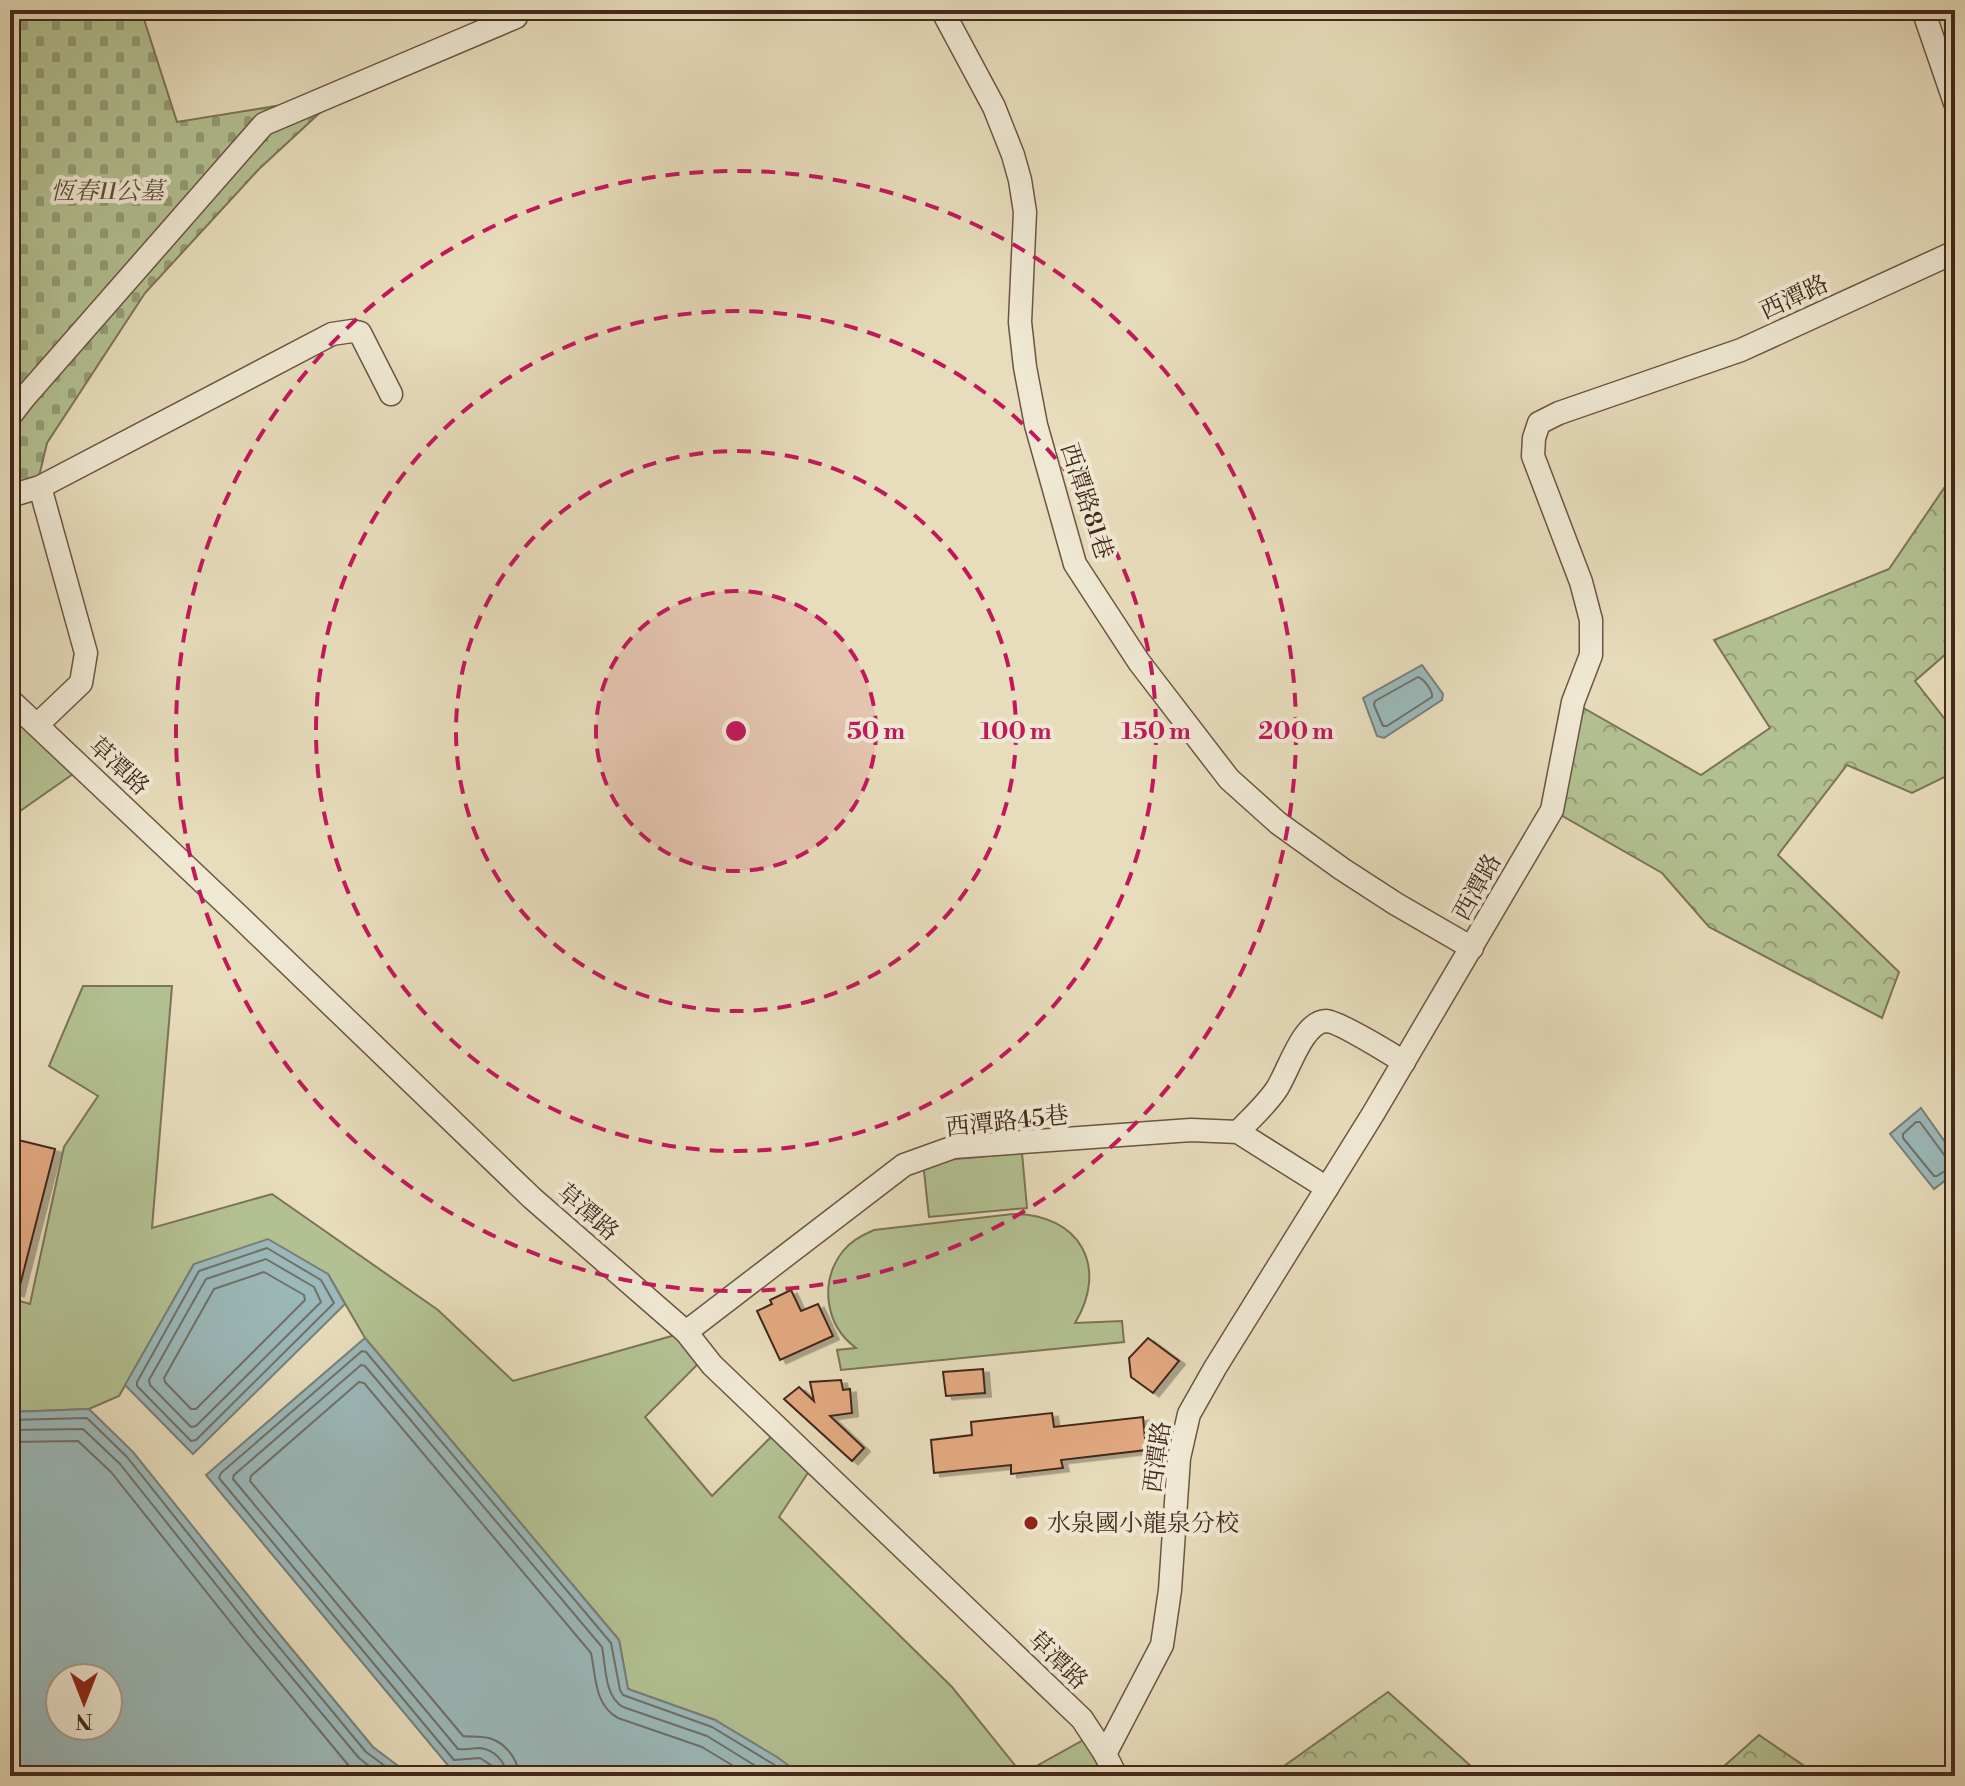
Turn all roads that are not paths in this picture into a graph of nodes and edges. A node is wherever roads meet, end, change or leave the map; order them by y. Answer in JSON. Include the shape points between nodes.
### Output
{"nodes":[{"id":1,"x":519,"y":10,"type":"edge"},
{"id":2,"x":942,"y":10,"type":"edge"},
{"id":3,"x":1923,"y":10,"type":"edge"},
{"id":4,"x":1955,"y":103,"type":"edge"},
{"id":5,"x":1955,"y":252,"type":"edge"},
{"id":6,"x":391,"y":394,"type":"dead end"},
{"id":7,"x":10,"y":416,"type":"edge"},
{"id":8,"x":40,"y":487,"type":"junction"},
{"id":9,"x":10,"y":496,"type":"edge"},
{"id":10,"x":10,"y":700,"type":"edge"},
{"id":11,"x":37,"y":725,"type":"junction"},
{"id":12,"x":1472,"y":948,"type":"junction"},
{"id":13,"x":1404,"y":1062,"type":"junction"},
{"id":14,"x":1238,"y":1132,"type":"junction"},
{"id":15,"x":1327,"y":1188,"type":"junction"},
{"id":16,"x":686,"y":1332,"type":"junction"},
{"id":17,"x":1105,"y":1754,"type":"junction"},
{"id":18,"x":1116,"y":1776,"type":"edge"}],
"edges":[{"from":1,"to":7,"type":"street","via":[[516,17],[264,124]]},
{"from":2,"to":12,"type":"street","name":"西潭路81巷","via":[[994,107],[1020,180],[1025,212],[1020,322],[1025,367],[1075,564],[1139,662],[1229,779],[1342,869]]},
{"from":3,"to":4,"type":"street"},
{"from":5,"to":12,"type":"street","name":"西潭路","via":[[1741,350],[1539,423],[1533,456],[1581,582],[1591,620],[1591,655],[1573,702],[1552,810]]},
{"from":6,"to":8,"type":"street","via":[[360,333],[332,334]]},
{"from":8,"to":9,"type":"street"},
{"from":8,"to":11,"type":"street","via":[[86,653],[81,683]]},
{"from":10,"to":11,"type":"street","name":"草潭路"},
{"from":11,"to":16,"type":"street","name":"草潭路","via":[[532,1198]]},
{"from":12,"to":13,"type":"street","name":"西潭路"},
{"from":13,"to":14,"type":"street","via":[[1338,1025],[1325,1021],[1312,1026],[1276,1090]]},
{"from":13,"to":15,"type":"street","name":"西潭路"},
{"from":14,"to":15,"type":"street","name":"西潭路45巷"},
{"from":14,"to":16,"type":"street","name":"西潭路45巷","via":[[1191,1130],[954,1147],[904,1165]]},
{"from":15,"to":17,"type":"street","name":"西潭路","via":[[1189,1414],[1179,1458],[1162,1645]]},
{"from":16,"to":17,"type":"street","name":"草潭路","via":[[712,1365],[1082,1719]]},
{"from":17,"to":18,"type":"street","name":"草潭路"}]}
